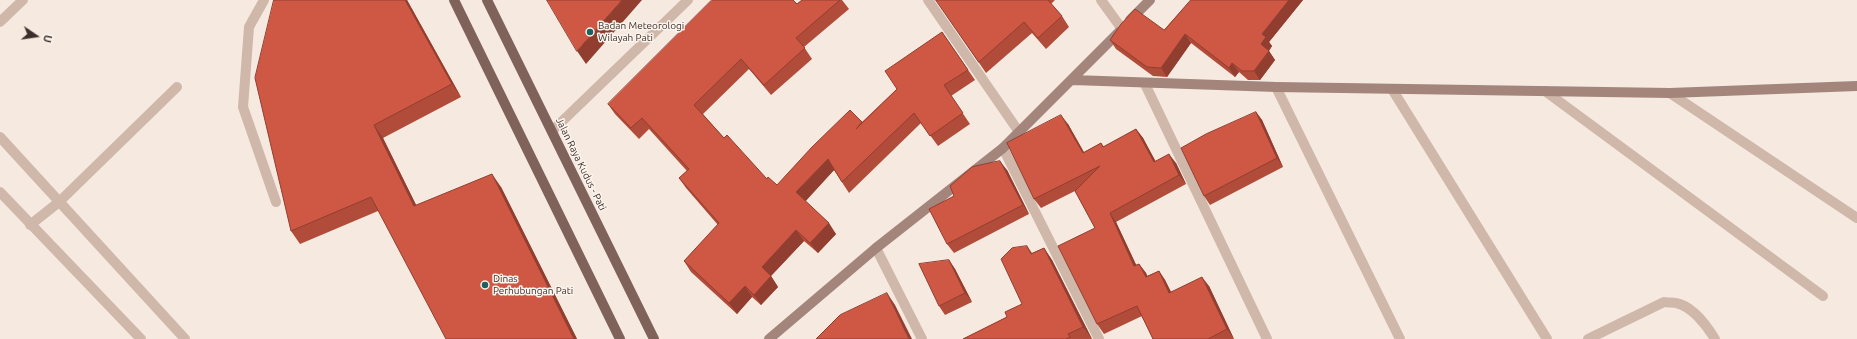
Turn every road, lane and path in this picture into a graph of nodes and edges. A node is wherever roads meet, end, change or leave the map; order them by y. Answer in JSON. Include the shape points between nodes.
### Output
{"nodes":[{"id":1,"x":23,"y":0,"type":"edge"},
{"id":2,"x":264,"y":0,"type":"edge"},
{"id":3,"x":454,"y":0,"type":"edge"},
{"id":4,"x":487,"y":0,"type":"edge"},
{"id":5,"x":688,"y":0,"type":"edge"},
{"id":6,"x":928,"y":0,"type":"edge"},
{"id":7,"x":1102,"y":0,"type":"edge"},
{"id":8,"x":1150,"y":0,"type":"edge"},
{"id":9,"x":0,"y":22,"type":"edge"},
{"id":10,"x":1122,"y":29,"type":"junction"},
{"id":11,"x":1073,"y":80,"type":"junction"},
{"id":12,"x":1145,"y":84,"type":"junction"},
{"id":13,"x":1857,"y":86,"type":"edge"},
{"id":14,"x":177,"y":87,"type":"dead end"},
{"id":15,"x":1276,"y":87,"type":"junction"},
{"id":16,"x":1392,"y":89,"type":"junction"},
{"id":17,"x":1545,"y":91,"type":"junction"},
{"id":18,"x":1670,"y":93,"type":"junction"},
{"id":19,"x":552,"y":131,"type":"junction"},
{"id":20,"x":1019,"y":132,"type":"junction"},
{"id":21,"x":0,"y":137,"type":"edge"},
{"id":22,"x":1003,"y":148,"type":"junction"},
{"id":23,"x":0,"y":192,"type":"edge"},
{"id":24,"x":59,"y":202,"type":"junction"},
{"id":25,"x":276,"y":202,"type":"dead end"},
{"id":26,"x":1857,"y":218,"type":"edge"},
{"id":27,"x":30,"y":225,"type":"junction"},
{"id":28,"x":876,"y":248,"type":"junction"},
{"id":29,"x":1823,"y":296,"type":"dead end"},
{"id":30,"x":141,"y":339,"type":"edge"},
{"id":31,"x":185,"y":339,"type":"edge"},
{"id":32,"x":620,"y":339,"type":"edge"},
{"id":33,"x":654,"y":339,"type":"edge"},
{"id":34,"x":769,"y":339,"type":"edge"},
{"id":35,"x":922,"y":339,"type":"edge"},
{"id":36,"x":1099,"y":339,"type":"edge"},
{"id":37,"x":1267,"y":339,"type":"edge"},
{"id":38,"x":1400,"y":339,"type":"edge"},
{"id":39,"x":1547,"y":339,"type":"edge"},
{"id":40,"x":1588,"y":339,"type":"edge"},
{"id":41,"x":1715,"y":339,"type":"edge"}],
"edges":[{"from":1,"to":9,"type":"street"},
{"from":2,"to":25,"type":"street","via":[[249,27],[243,107]]},
{"from":3,"to":32,"type":"main road"},
{"from":4,"to":19,"type":"main road","name":"Jalan Raya Kudus - Pati"},
{"from":5,"to":19,"type":"street"},
{"from":6,"to":20,"type":"street"},
{"from":7,"to":10,"type":"street"},
{"from":8,"to":10,"type":"street"},
{"from":10,"to":11,"type":"street"},
{"from":11,"to":12,"type":"street"},
{"from":11,"to":20,"type":"street"},
{"from":12,"to":15,"type":"street"},
{"from":12,"to":37,"type":"street"},
{"from":13,"to":18,"type":"street"},
{"from":14,"to":24,"type":"street"},
{"from":15,"to":16,"type":"street"},
{"from":15,"to":38,"type":"street"},
{"from":16,"to":17,"type":"street"},
{"from":16,"to":39,"type":"street"},
{"from":17,"to":18,"type":"street"},
{"from":17,"to":29,"type":"street"},
{"from":18,"to":26,"type":"street"},
{"from":19,"to":33,"type":"main road","name":"Jalan Raya Kudus - Pati"},
{"from":20,"to":22,"type":"street"},
{"from":21,"to":24,"type":"street"},
{"from":22,"to":28,"type":"street"},
{"from":22,"to":36,"type":"street"},
{"from":23,"to":27,"type":"street"},
{"from":24,"to":27,"type":"street"},
{"from":24,"to":31,"type":"street"},
{"from":27,"to":30,"type":"street"},
{"from":28,"to":34,"type":"street"},
{"from":28,"to":35,"type":"street"},
{"from":40,"to":41,"type":"street","via":[[1664,302],[1678,303],[1691,311]]}]}
